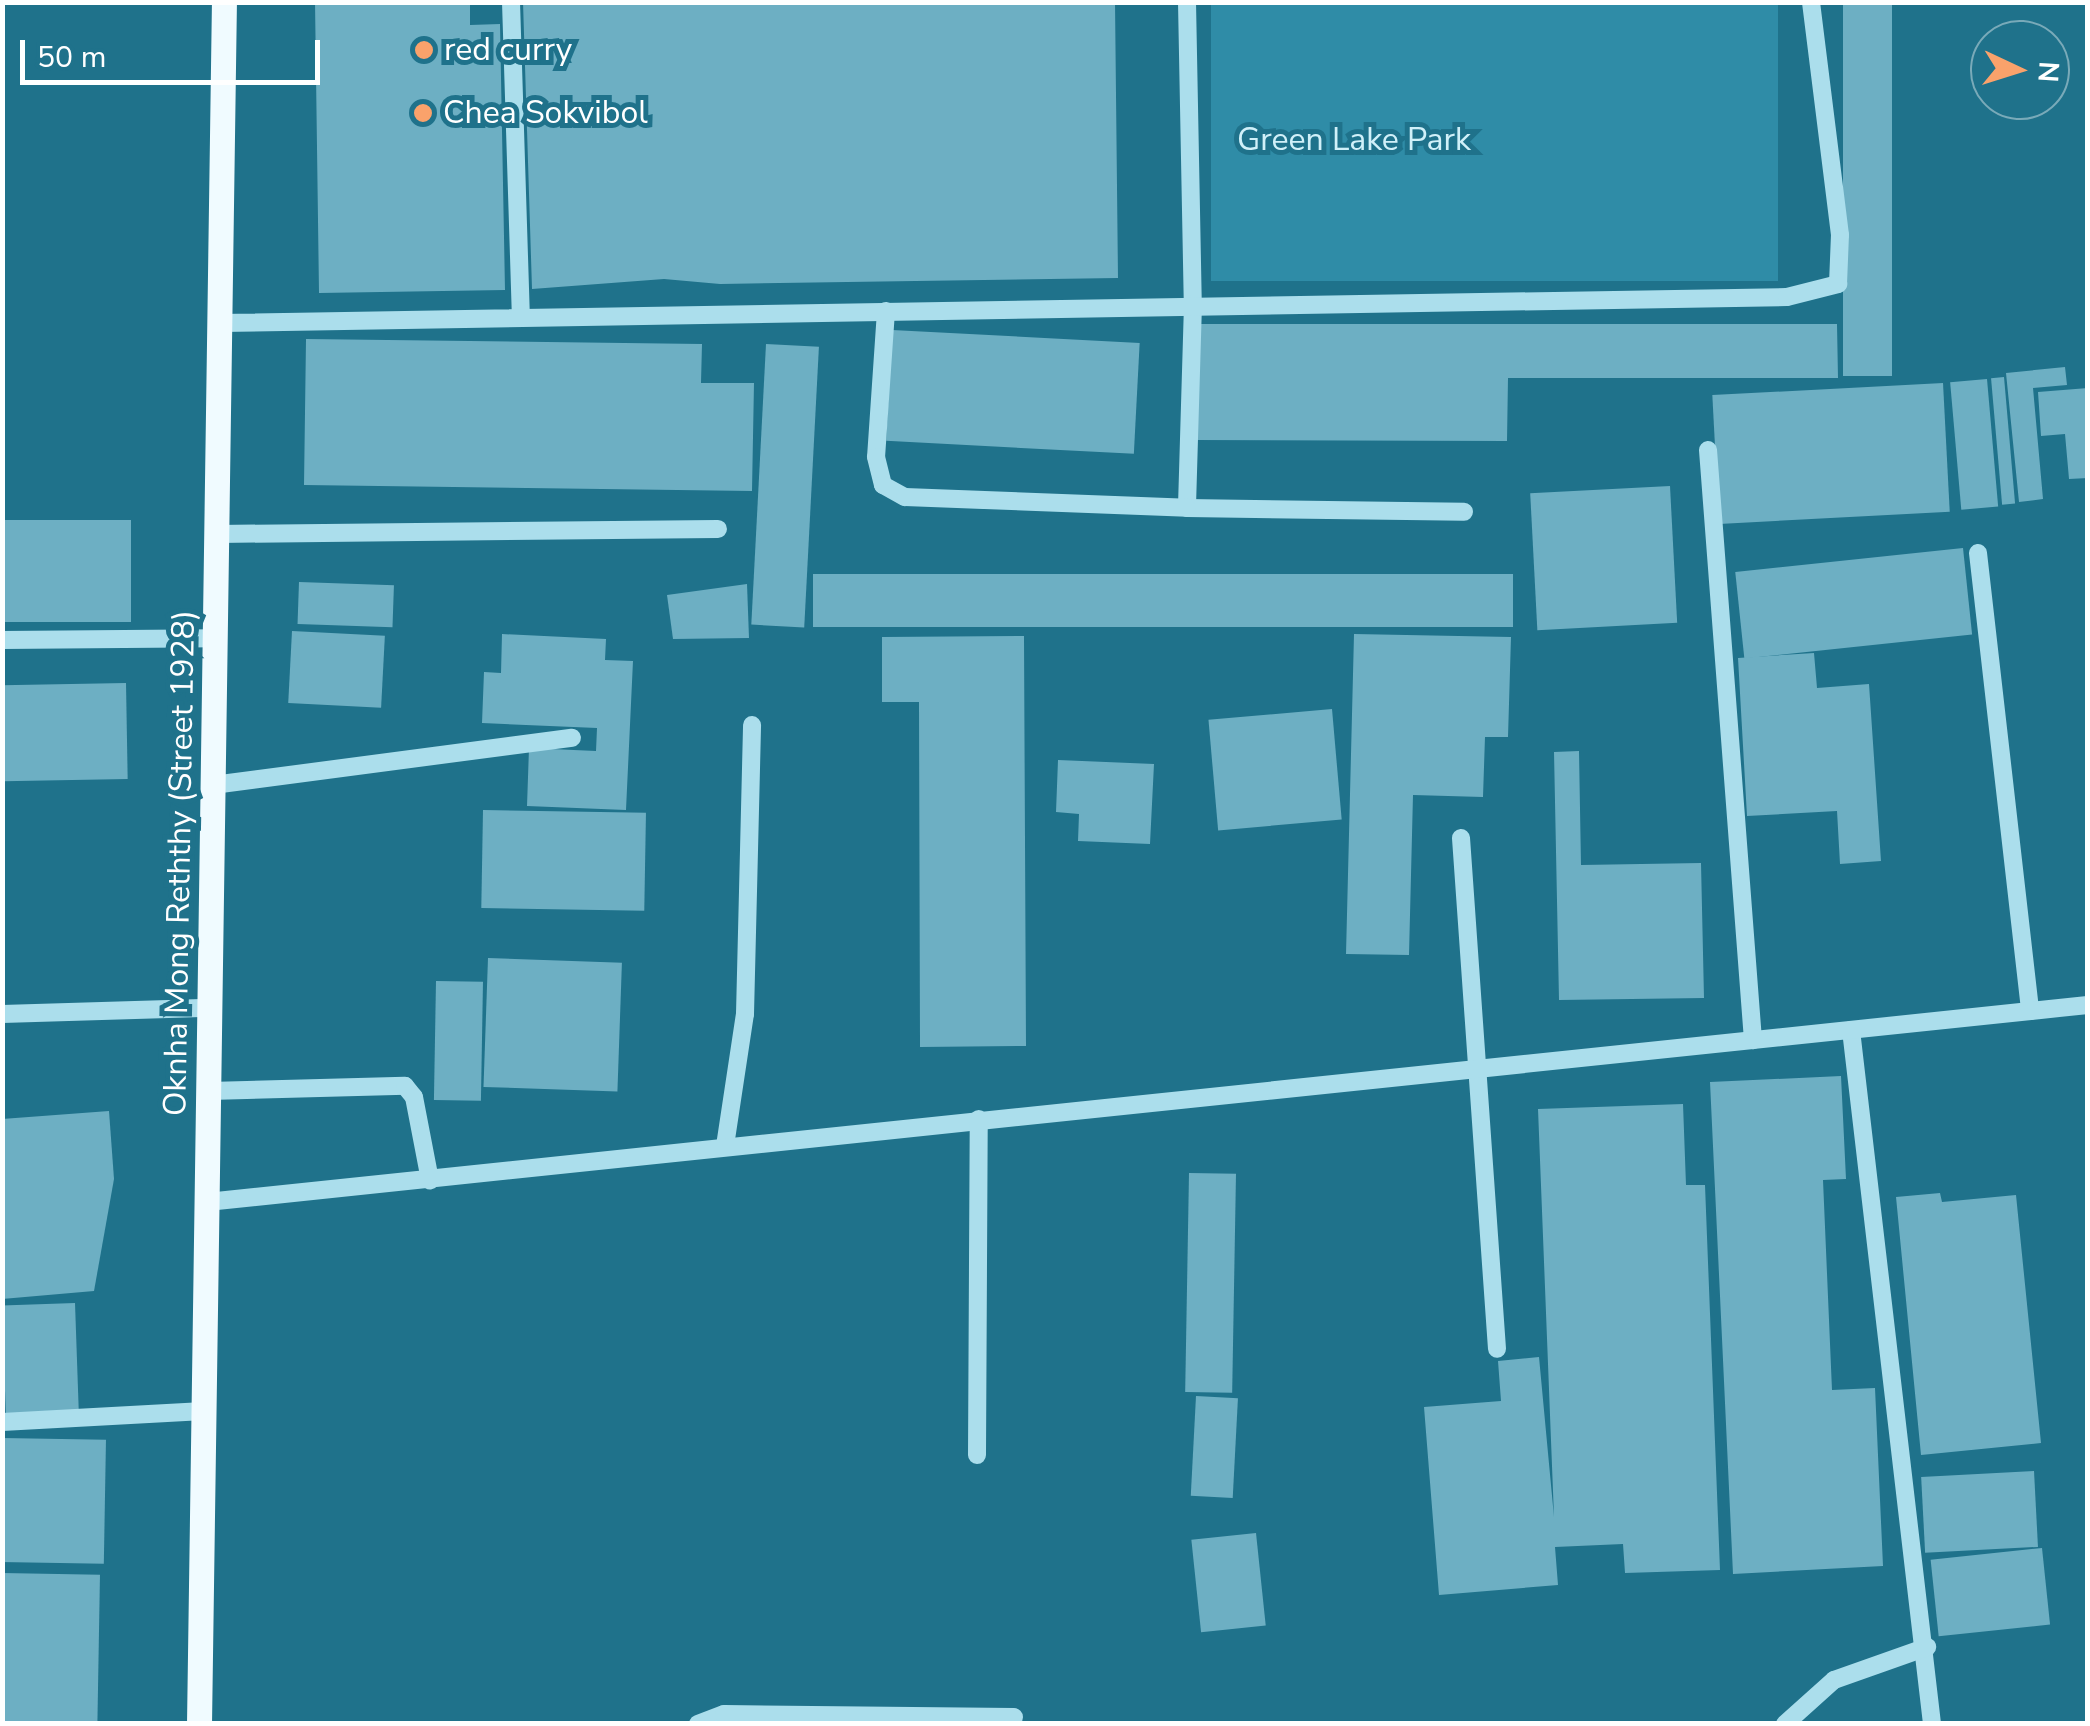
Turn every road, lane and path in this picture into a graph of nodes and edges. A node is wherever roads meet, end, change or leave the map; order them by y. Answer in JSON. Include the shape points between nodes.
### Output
{"nodes":[{"id":1,"x":224,"y":2,"type":"edge"},
{"id":2,"x":511,"y":2,"type":"edge"},
{"id":3,"x":1187,"y":2,"type":"edge"},
{"id":4,"x":1811,"y":2,"type":"edge"},
{"id":5,"x":1192,"y":304,"type":"junction"},
{"id":6,"x":886,"y":310,"type":"junction"},
{"id":7,"x":520,"y":318,"type":"junction"},
{"id":8,"x":220,"y":323,"type":"junction"},
{"id":9,"x":1708,"y":450,"type":"dead end"},
{"id":10,"x":1187,"y":508,"type":"junction"},
{"id":11,"x":1464,"y":512,"type":"dead end"},
{"id":12,"x":718,"y":529,"type":"dead end"},
{"id":13,"x":217,"y":534,"type":"junction"},
{"id":14,"x":1978,"y":554,"type":"dead end"},
{"id":15,"x":215,"y":638,"type":"junction"},
{"id":16,"x":2,"y":640,"type":"edge"},
{"id":17,"x":752,"y":725,"type":"dead end"},
{"id":18,"x":572,"y":738,"type":"dead end"},
{"id":19,"x":213,"y":785,"type":"junction"},
{"id":20,"x":1461,"y":838,"type":"dead end"},
{"id":21,"x":2088,"y":1004,"type":"edge"},
{"id":22,"x":210,"y":1008,"type":"junction"},
{"id":23,"x":2030,"y":1011,"type":"junction"},
{"id":24,"x":2,"y":1014,"type":"edge"},
{"id":25,"x":1851,"y":1030,"type":"junction"},
{"id":26,"x":1753,"y":1040,"type":"junction"},
{"id":27,"x":1476,"y":1069,"type":"junction"},
{"id":28,"x":209,"y":1091,"type":"junction"},
{"id":29,"x":979,"y":1120,"type":"junction"},
{"id":30,"x":725,"y":1146,"type":"junction"},
{"id":31,"x":430,"y":1180,"type":"junction"},
{"id":32,"x":207,"y":1202,"type":"junction"},
{"id":33,"x":1497,"y":1349,"type":"dead end"},
{"id":34,"x":204,"y":1411,"type":"junction"},
{"id":35,"x":2,"y":1422,"type":"edge"},
{"id":36,"x":976,"y":1455,"type":"dead end"},
{"id":37,"x":1926,"y":1646,"type":"junction"},
{"id":38,"x":1014,"y":1717,"type":"dead end"},
{"id":39,"x":200,"y":1724,"type":"edge"},
{"id":40,"x":698,"y":1724,"type":"edge"},
{"id":41,"x":1785,"y":1724,"type":"edge"},
{"id":42,"x":1932,"y":1724,"type":"edge"}],
"edges":[{"from":1,"to":8,"type":"main road","name":"Oknha Mong Reththy (Street 1928)"},
{"from":2,"to":7,"type":"street"},
{"from":3,"to":5,"type":"street"},
{"from":4,"to":5,"type":"street","via":[[1840,235],[1838,284],[1786,297]]},
{"from":5,"to":6,"type":"street"},
{"from":5,"to":10,"type":"street"},
{"from":6,"to":7,"type":"street"},
{"from":6,"to":10,"type":"street","via":[[876,457],[884,486],[905,497]]},
{"from":7,"to":8,"type":"street"},
{"from":8,"to":13,"type":"main road","name":"Oknha Mong Reththy (Street 1928)"},
{"from":9,"to":26,"type":"street"},
{"from":10,"to":11,"type":"street"},
{"from":12,"to":13,"type":"street"},
{"from":13,"to":15,"type":"main road","name":"Oknha Mong Reththy (Street 1928)"},
{"from":14,"to":23,"type":"street"},
{"from":15,"to":16,"type":"street"},
{"from":15,"to":19,"type":"main road","name":"Oknha Mong Reththy (Street 1928)"},
{"from":17,"to":30,"type":"street","via":[[745,1014]]},
{"from":18,"to":19,"type":"street"},
{"from":19,"to":22,"type":"main road","name":"Oknha Mong Reththy (Street 1928)"},
{"from":20,"to":27,"type":"street"},
{"from":21,"to":23,"type":"street"},
{"from":22,"to":24,"type":"street"},
{"from":22,"to":28,"type":"main road","name":"Oknha Mong Reththy (Street 1928)"},
{"from":23,"to":25,"type":"street"},
{"from":25,"to":26,"type":"street"},
{"from":25,"to":37,"type":"street"},
{"from":26,"to":27,"type":"street"},
{"from":27,"to":29,"type":"street"},
{"from":27,"to":33,"type":"street"},
{"from":28,"to":31,"type":"street","via":[[405,1086],[414,1097]]},
{"from":28,"to":32,"type":"main road","name":"Oknha Mong Reththy (Street 1928)"},
{"from":29,"to":30,"type":"street"},
{"from":29,"to":36,"type":"street"},
{"from":30,"to":31,"type":"street"},
{"from":31,"to":32,"type":"street"},
{"from":32,"to":34,"type":"main road","name":"Oknha Mong Reththy (Street 1928)"},
{"from":34,"to":35,"type":"street"},
{"from":34,"to":39,"type":"main road","name":"Oknha Mong Reththy (Street 1928)"},
{"from":37,"to":41,"type":"street","via":[[1834,1680]]},
{"from":37,"to":42,"type":"street"},
{"from":38,"to":40,"type":"street","via":[[724,1714]]}]}
